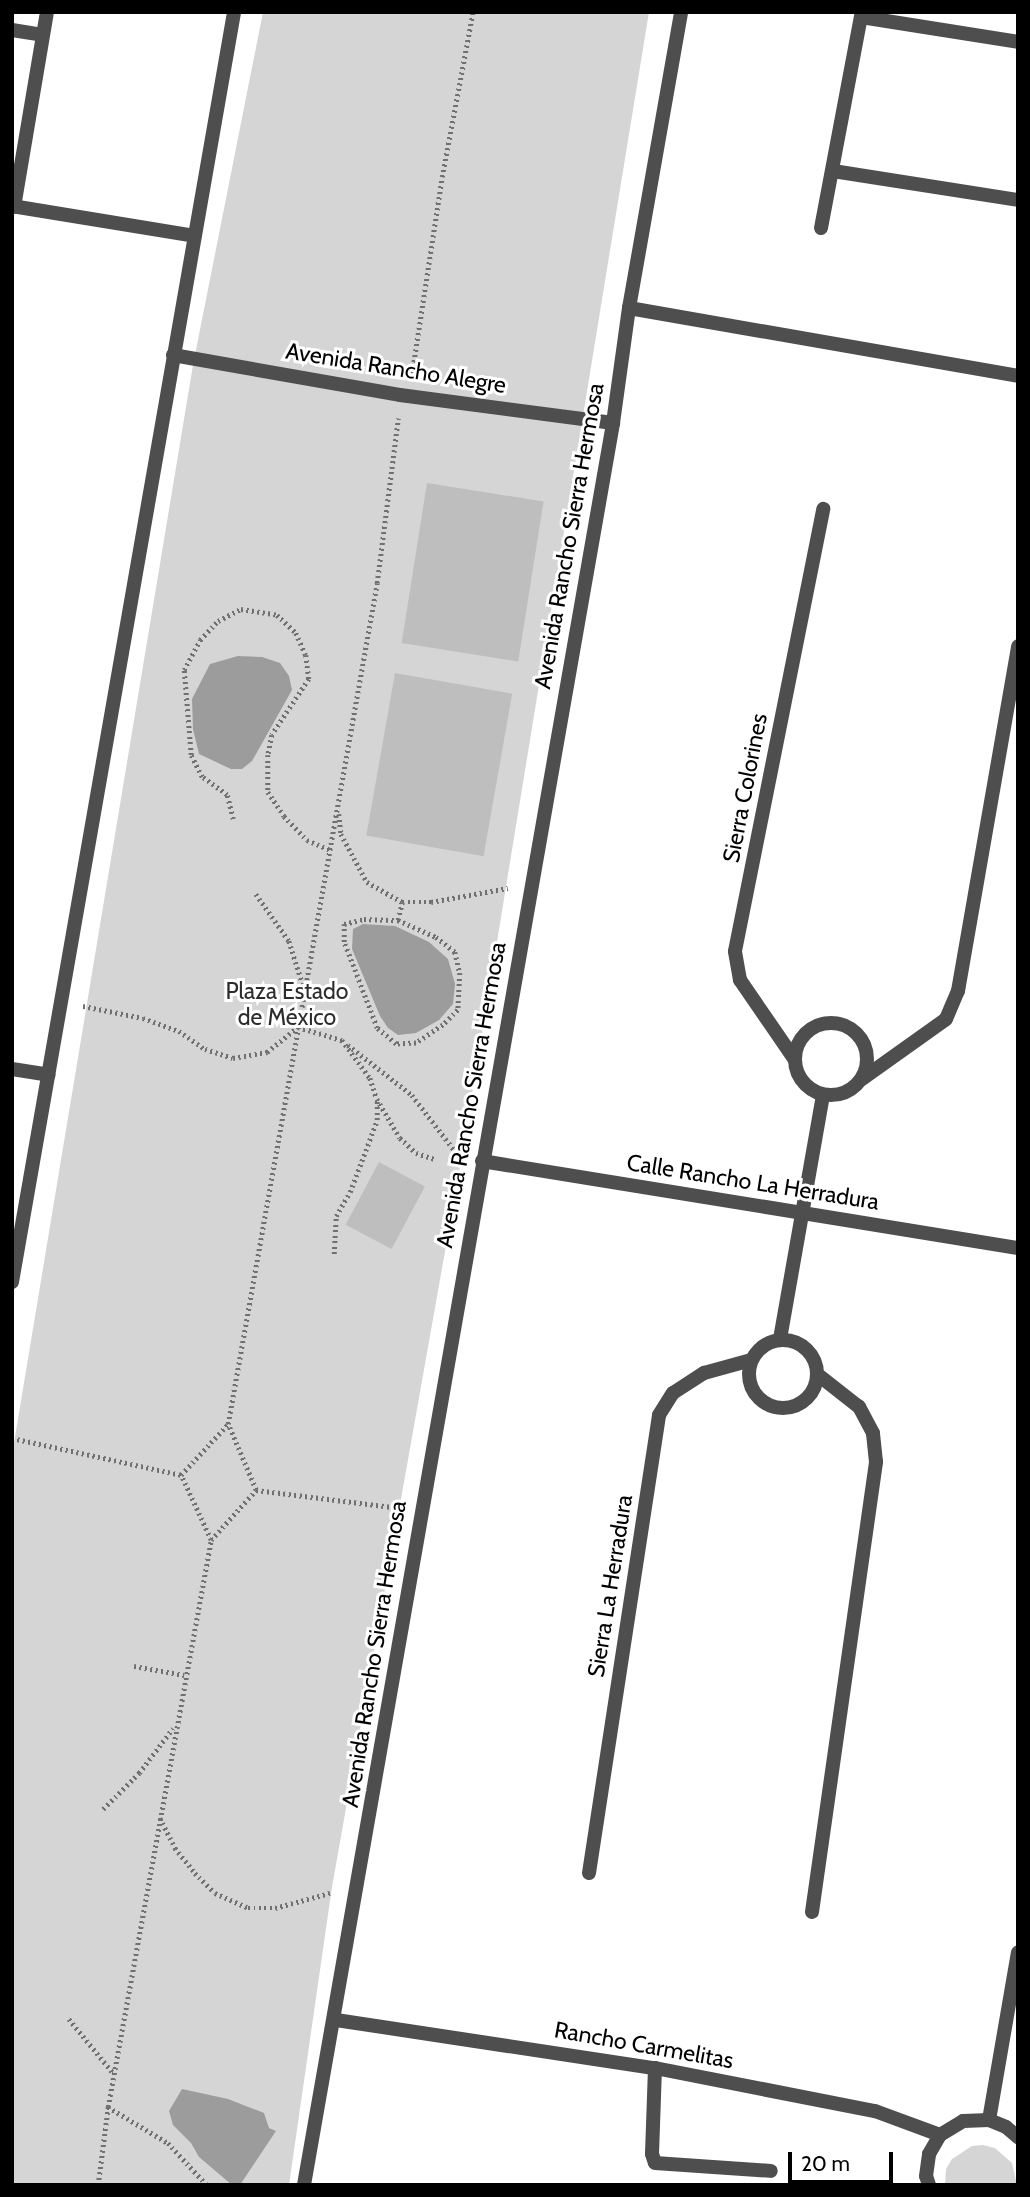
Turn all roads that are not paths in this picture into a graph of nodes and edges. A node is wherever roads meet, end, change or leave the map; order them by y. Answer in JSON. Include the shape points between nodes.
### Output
{"nodes":[{"id":1,"x":47,"y":12,"type":"edge"},
{"id":2,"x":234,"y":12,"type":"edge"},
{"id":3,"x":681,"y":12,"type":"edge"},
{"id":4,"x":861,"y":15,"type":"edge"},
{"id":5,"x":12,"y":30,"type":"edge"},
{"id":6,"x":43,"y":35,"type":"junction"},
{"id":7,"x":1018,"y":42,"type":"edge"},
{"id":8,"x":833,"y":171,"type":"junction"},
{"id":9,"x":1018,"y":200,"type":"edge"},
{"id":10,"x":13,"y":206,"type":"edge"},
{"id":11,"x":821,"y":228,"type":"dead end"},
{"id":12,"x":195,"y":236,"type":"junction"},
{"id":13,"x":629,"y":308,"type":"junction"},
{"id":14,"x":173,"y":355,"type":"junction"},
{"id":15,"x":1018,"y":376,"type":"edge"},
{"id":16,"x":613,"y":423,"type":"junction"},
{"id":17,"x":823,"y":509,"type":"dead end"},
{"id":18,"x":1018,"y":646,"type":"edge"},
{"id":19,"x":795,"y":1060,"type":"junction"},
{"id":20,"x":12,"y":1069,"type":"edge"},
{"id":21,"x":49,"y":1074,"type":"junction"},
{"id":22,"x":862,"y":1079,"type":"junction"},
{"id":23,"x":823,"y":1095,"type":"junction"},
{"id":24,"x":482,"y":1161,"type":"junction"},
{"id":25,"x":804,"y":1213,"type":"junction"},
{"id":26,"x":1018,"y":1248,"type":"edge"},
{"id":27,"x":12,"y":1282,"type":"edge"},
{"id":28,"x":780,"y":1339,"type":"junction"},
{"id":29,"x":751,"y":1360,"type":"junction"},
{"id":30,"x":817,"y":1374,"type":"junction"},
{"id":31,"x":589,"y":1873,"type":"dead end"},
{"id":32,"x":812,"y":1912,"type":"dead end"},
{"id":33,"x":1018,"y":1952,"type":"edge"},
{"id":34,"x":336,"y":2020,"type":"junction"},
{"id":35,"x":655,"y":2068,"type":"junction"},
{"id":36,"x":989,"y":2120,"type":"junction"},
{"id":37,"x":940,"y":2135,"type":"junction"},
{"id":38,"x":1018,"y":2137,"type":"edge"},
{"id":39,"x":771,"y":2172,"type":"dead end"},
{"id":40,"x":304,"y":2185,"type":"edge"},
{"id":41,"x":929,"y":2185,"type":"edge"}],
"edges":[{"from":1,"to":6,"type":"street"},
{"from":2,"to":12,"type":"street"},
{"from":3,"to":13,"type":"street","name":"Avenida Rancho Sierra Hermosa"},
{"from":4,"to":7,"type":"street"},
{"from":4,"to":8,"type":"street"},
{"from":5,"to":6,"type":"street"},
{"from":6,"to":10,"type":"street"},
{"from":8,"to":9,"type":"street"},
{"from":8,"to":11,"type":"street"},
{"from":10,"to":12,"type":"street"},
{"from":12,"to":14,"type":"street"},
{"from":13,"to":15,"type":"street"},
{"from":13,"to":16,"type":"street","name":"Avenida Rancho Sierra Hermosa"},
{"from":14,"to":16,"type":"street","name":"Avenida Rancho Alegre","via":[[400,395]]},
{"from":14,"to":21,"type":"street"},
{"from":16,"to":24,"type":"street","name":"Avenida Rancho Sierra Hermosa"},
{"from":17,"to":19,"type":"street","name":"Sierra Colorines","via":[[735,951],[740,980]]},
{"from":18,"to":22,"type":"street","via":[[958,991],[946,1019]]},
{"from":19,"to":22,"type":"street","via":[[806,1033],[834,1023],[860,1036],[867,1049],[868,1065]]},
{"from":19,"to":23,"type":"street","name":"Sierra Colorines","via":[[804,1082]]},
{"from":20,"to":21,"type":"street"},
{"from":21,"to":27,"type":"street"},
{"from":22,"to":23,"type":"street","via":[[838,1096]]},
{"from":23,"to":25,"type":"street"},
{"from":24,"to":25,"type":"street","name":"Calle Rancho La Herradura"},
{"from":24,"to":34,"type":"street","name":"Avenida Rancho Sierra Hermosa"},
{"from":25,"to":26,"type":"street","name":"Calle Rancho La Herradura"},
{"from":25,"to":28,"type":"street"},
{"from":28,"to":29,"type":"street","name":"Sierra La Herradura","via":[[763,1346]]},
{"from":28,"to":30,"type":"street","via":[[798,1343],[812,1356]]},
{"from":29,"to":30,"type":"street","via":[[749,1377],[755,1394],[768,1405],[785,1408],[801,1404],[813,1391]]},
{"from":29,"to":31,"type":"street","name":"Sierra La Herradura","via":[[704,1373],[673,1393],[659,1415]]},
{"from":30,"to":32,"type":"street","via":[[859,1407],[873,1433],[876,1462]]},
{"from":33,"to":36,"type":"street"},
{"from":34,"to":35,"type":"street","name":"Rancho Carmelitas"},
{"from":34,"to":40,"type":"street","name":"Avenida Rancho Sierra Hermosa"},
{"from":35,"to":37,"type":"street","name":"Rancho Carmelitas","via":[[875,2111]]},
{"from":35,"to":39,"type":"street","via":[[655,2163]]},
{"from":36,"to":37,"type":"street","via":[[963,2121]]},
{"from":36,"to":38,"type":"street"},
{"from":37,"to":41,"type":"street","via":[[929,2154]]}]}
